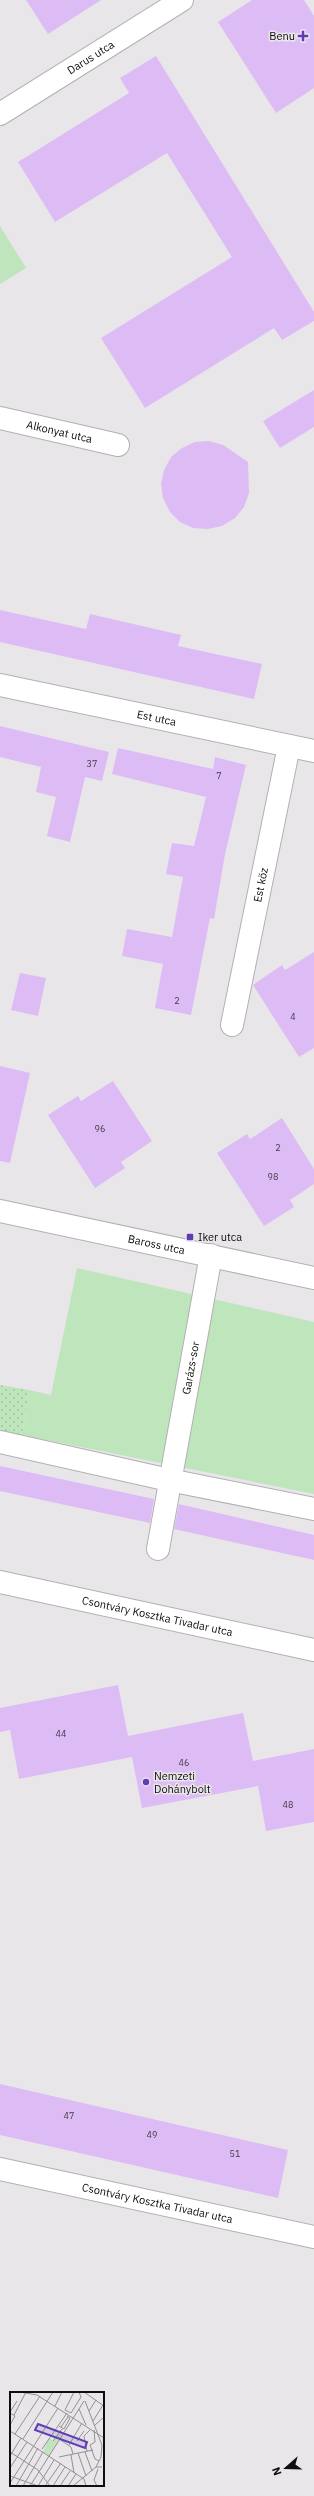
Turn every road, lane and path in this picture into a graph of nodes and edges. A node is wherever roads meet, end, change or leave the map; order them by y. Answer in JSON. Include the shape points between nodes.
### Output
{"nodes":[{"id":1,"x":182,"y":0,"type":"edge"},
{"id":2,"x":0,"y":114,"type":"edge"},
{"id":3,"x":0,"y":418,"type":"edge"},
{"id":4,"x":118,"y":445,"type":"dead end"},
{"id":5,"x":0,"y":685,"type":"edge"},
{"id":6,"x":289,"y":746,"type":"junction"},
{"id":7,"x":314,"y":751,"type":"edge"},
{"id":8,"x":232,"y":1025,"type":"dead end"},
{"id":9,"x":0,"y":1211,"type":"edge"},
{"id":10,"x":211,"y":1255,"type":"junction"},
{"id":11,"x":314,"y":1278,"type":"edge"},
{"id":12,"x":0,"y":1442,"type":"edge"},
{"id":13,"x":169,"y":1480,"type":"junction"},
{"id":14,"x":314,"y":1509,"type":"edge"},
{"id":15,"x":158,"y":1549,"type":"dead end"},
{"id":16,"x":0,"y":1582,"type":"edge"},
{"id":17,"x":314,"y":1650,"type":"edge"},
{"id":18,"x":0,"y":2169,"type":"edge"},
{"id":19,"x":314,"y":2238,"type":"edge"}],
"edges":[{"from":1,"to":2,"type":"street","name":"Darus utca"},
{"from":3,"to":4,"type":"street","name":"Alkonyat utca"},
{"from":5,"to":6,"type":"street","name":"Est utca"},
{"from":6,"to":7,"type":"street","name":"Est utca"},
{"from":6,"to":8,"type":"street","name":"Est köz"},
{"from":9,"to":10,"type":"street","name":"Baross utca"},
{"from":10,"to":11,"type":"street","name":"Baross utca"},
{"from":10,"to":13,"type":"street","name":"Garázs-sor"},
{"from":12,"to":13,"type":"street"},
{"from":13,"to":14,"type":"street"},
{"from":13,"to":15,"type":"street","name":"Garázs-sor"},
{"from":16,"to":17,"type":"street","name":"Csontváry Kosztka Tivadar utca"},
{"from":18,"to":19,"type":"street","name":"Csontváry Kosztka Tivadar utca"}]}
